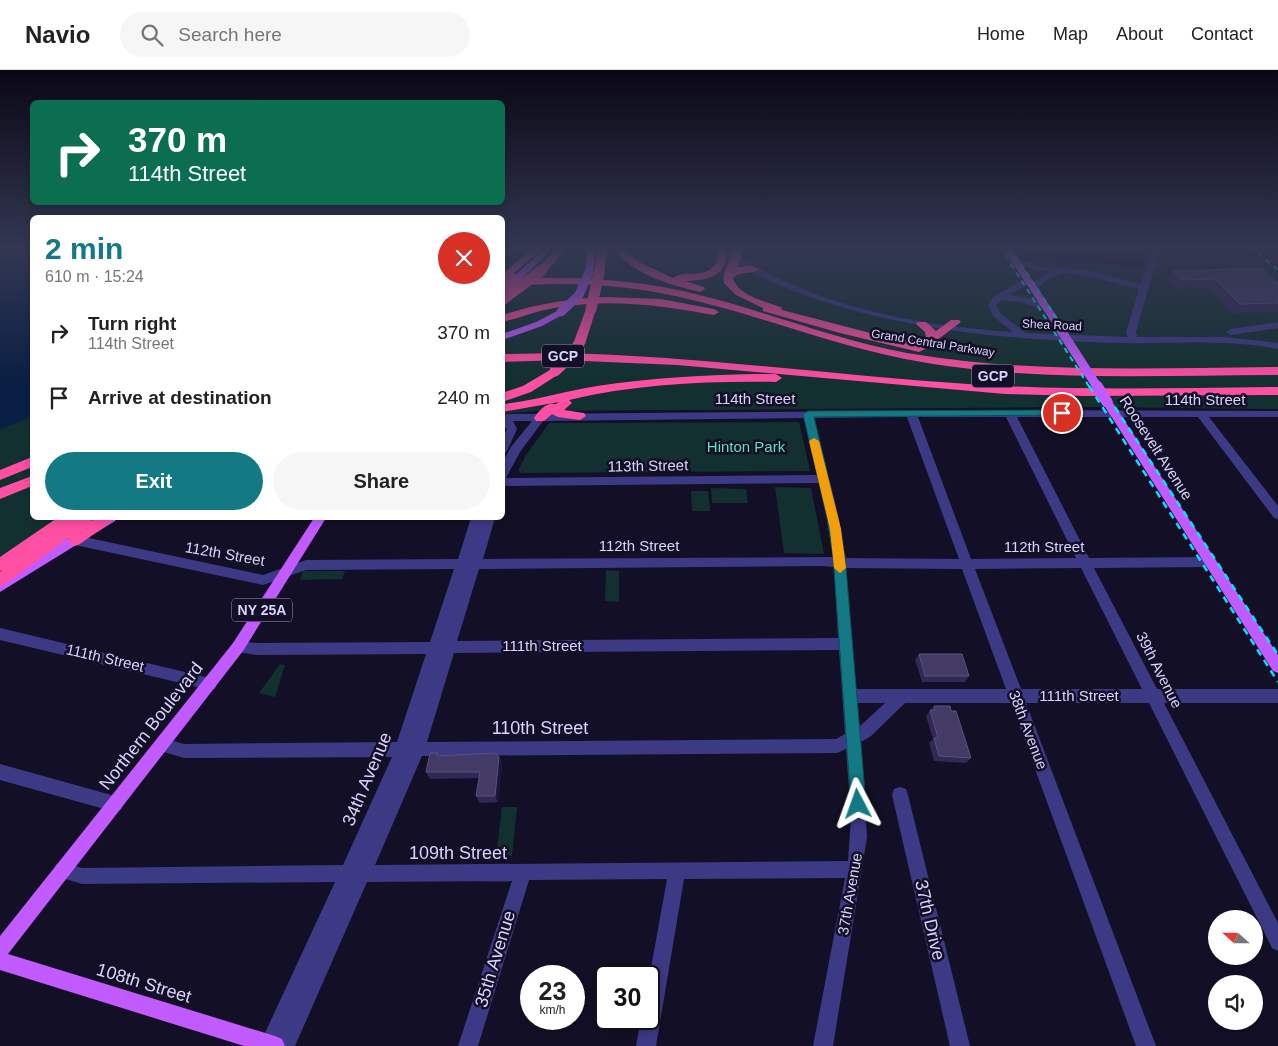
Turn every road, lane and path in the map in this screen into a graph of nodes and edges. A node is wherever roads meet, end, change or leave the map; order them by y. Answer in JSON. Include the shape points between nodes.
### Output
{"nodes":[{"id":1,"x":581,"y":293,"type":"edge"},
{"id":2,"x":592,"y":293,"type":"edge"},
{"id":3,"x":621,"y":293,"type":"edge"},
{"id":4,"x":675,"y":293,"type":"edge"},
{"id":5,"x":706,"y":293,"type":"edge"},
{"id":6,"x":715,"y":293,"type":"edge"},
{"id":7,"x":741,"y":293,"type":"edge"},
{"id":8,"x":808,"y":293,"type":"edge"},
{"id":9,"x":827,"y":293,"type":"edge"},
{"id":10,"x":1011,"y":293,"type":"edge"},
{"id":11,"x":1037,"y":293,"type":"edge"},
{"id":12,"x":1143,"y":293,"type":"edge"},
{"id":13,"x":999,"y":298,"type":"junction"},
{"id":14,"x":741,"y":301,"type":"junction"},
{"id":15,"x":1046,"y":307,"type":"junction"},
{"id":16,"x":715,"y":312,"type":"junction"},
{"id":17,"x":505,"y":318,"type":"edge"},
{"id":18,"x":814,"y":322,"type":"junction"},
{"id":19,"x":922,"y":324,"type":"junction"},
{"id":20,"x":951,"y":325,"type":"junction"},
{"id":21,"x":1274,"y":326,"type":"edge"},
{"id":22,"x":1015,"y":328,"type":"junction"},
{"id":23,"x":861,"y":335,"type":"junction"},
{"id":24,"x":505,"y":336,"type":"edge"},
{"id":25,"x":1024,"y":336,"type":"junction"},
{"id":26,"x":1132,"y":336,"type":"junction"},
{"id":27,"x":932,"y":339,"type":"junction"},
{"id":28,"x":1278,"y":345,"type":"edge"},
{"id":29,"x":505,"y":358,"type":"edge"},
{"id":30,"x":555,"y":370,"type":"junction"},
{"id":31,"x":1278,"y":370,"type":"edge"},
{"id":32,"x":1058,"y":371,"type":"junction"},
{"id":33,"x":1278,"y":378,"type":"edge"},
{"id":34,"x":614,"y":388,"type":"junction"},
{"id":35,"x":966,"y":388,"type":"junction"},
{"id":36,"x":1278,"y":391,"type":"edge"},
{"id":37,"x":505,"y":393,"type":"edge"},
{"id":38,"x":505,"y":397,"type":"edge"},
{"id":39,"x":566,"y":403,"type":"junction"},
{"id":40,"x":505,"y":408,"type":"edge"},
{"id":41,"x":552,"y":408,"type":"junction"},
{"id":42,"x":1009,"y":413,"type":"junction"},
{"id":43,"x":808,"y":414,"type":"junction"},
{"id":44,"x":910,"y":414,"type":"junction"},
{"id":45,"x":1278,"y":414,"type":"edge"},
{"id":46,"x":1116,"y":415,"type":"junction"},
{"id":47,"x":1202,"y":415,"type":"junction"},
{"id":48,"x":580,"y":416,"type":"junction"},
{"id":49,"x":505,"y":418,"type":"edge"},
{"id":50,"x":540,"y":418,"type":"junction"},
{"id":51,"x":505,"y":419,"type":"edge"},
{"id":52,"x":505,"y":422,"type":"edge"},
{"id":53,"x":505,"y":444,"type":"edge"},
{"id":54,"x":30,"y":464,"type":"edge"},
{"id":55,"x":505,"y":469,"type":"edge"},
{"id":56,"x":0,"y":476,"type":"edge"},
{"id":57,"x":824,"y":479,"type":"junction"},
{"id":58,"x":30,"y":482,"type":"edge"},
{"id":59,"x":505,"y":482,"type":"edge"},
{"id":60,"x":0,"y":494,"type":"edge"},
{"id":61,"x":1278,"y":515,"type":"edge"},
{"id":62,"x":63,"y":520,"type":"edge"},
{"id":63,"x":83,"y":520,"type":"edge"},
{"id":64,"x":103,"y":520,"type":"edge"},
{"id":65,"x":108,"y":520,"type":"edge"},
{"id":66,"x":319,"y":520,"type":"edge"},
{"id":67,"x":477,"y":520,"type":"edge"},
{"id":68,"x":488,"y":520,"type":"edge"},
{"id":69,"x":75,"y":540,"type":"junction"},
{"id":70,"x":1086,"y":562,"type":"junction"},
{"id":71,"x":1210,"y":562,"type":"junction"},
{"id":72,"x":840,"y":563,"type":"junction"},
{"id":73,"x":468,"y":564,"type":"junction"},
{"id":74,"x":966,"y":564,"type":"junction"},
{"id":75,"x":0,"y":565,"type":"edge"},
{"id":76,"x":285,"y":573,"type":"junction"},
{"id":77,"x":0,"y":580,"type":"edge"},
{"id":78,"x":0,"y":587,"type":"edge"},
{"id":79,"x":0,"y":634,"type":"edge"},
{"id":80,"x":846,"y":644,"type":"junction"},
{"id":81,"x":238,"y":647,"type":"junction"},
{"id":82,"x":442,"y":647,"type":"junction"},
{"id":83,"x":1278,"y":667,"type":"edge"},
{"id":84,"x":210,"y":684,"type":"junction"},
{"id":85,"x":850,"y":696,"type":"junction"},
{"id":86,"x":902,"y":696,"type":"junction"},
{"id":87,"x":1016,"y":696,"type":"junction"},
{"id":88,"x":1154,"y":696,"type":"junction"},
{"id":89,"x":1278,"y":696,"type":"edge"},
{"id":90,"x":853,"y":738,"type":"junction"},
{"id":91,"x":162,"y":745,"type":"junction"},
{"id":92,"x":410,"y":749,"type":"junction"},
{"id":93,"x":0,"y":772,"type":"edge"},
{"id":94,"x":900,"y":795,"type":"dead end"},
{"id":95,"x":115,"y":804,"type":"junction"},
{"id":96,"x":854,"y":869,"type":"junction"},
{"id":97,"x":62,"y":870,"type":"junction"},
{"id":98,"x":677,"y":871,"type":"junction"},
{"id":99,"x":523,"y":873,"type":"junction"},
{"id":100,"x":355,"y":874,"type":"junction"},
{"id":101,"x":1278,"y":942,"type":"edge"},
{"id":102,"x":0,"y":950,"type":"edge"},
{"id":103,"x":0,"y":961,"type":"edge"},
{"id":104,"x":275,"y":1046,"type":"edge"},
{"id":105,"x":468,"y":1046,"type":"edge"},
{"id":106,"x":646,"y":1046,"type":"edge"},
{"id":107,"x":823,"y":1046,"type":"edge"},
{"id":108,"x":960,"y":1046,"type":"edge"},
{"id":109,"x":1146,"y":1046,"type":"edge"}],
"edges":[{"from":1,"to":24,"type":"main road","bridge":true,"via":[[562,312]]},
{"from":2,"to":30,"type":"highway","bridge":true,"via":[[591,309],[579,344]]},
{"from":3,"to":16,"type":"highway","name":"Grand Central Parkway","number":"GCP"},
{"from":4,"to":32,"type":"highway","name":"Grand Central Parkway","number":"GCP","via":[[828,338],[916,358],[990,368]]},
{"from":5,"to":14,"type":"highway"},
{"from":6,"to":14,"type":"highway"},
{"from":7,"to":18,"type":"highway"},
{"from":8,"to":19,"type":"street","name":"Shea Road","via":[[874,314]]},
{"from":9,"to":20,"type":"street","name":"Shea Road"},
{"from":10,"to":13,"type":"street"},
{"from":11,"to":15,"type":"main road","name":"Roosevelt Avenue"},
{"from":12,"to":26,"type":"street"},
{"from":13,"to":15,"type":"street","via":[[1022,299]]},
{"from":13,"to":22,"type":"street","via":[[993,303],[993,310]]},
{"from":14,"to":18,"type":"highway"},
{"from":15,"to":46,"type":"main road","name":"Roosevelt Avenue","bridge":true},
{"from":16,"to":17,"type":"highway","via":[[647,300],[606,299],[549,306]]},
{"from":16,"to":33,"type":"highway","name":"Grand Central Parkway","number":"GCP","via":[[844,351],[959,372],[1054,379]]},
{"from":18,"to":23,"type":"highway"},
{"from":19,"to":20,"type":"street","name":"Shea Road"},
{"from":19,"to":27,"type":"highway","via":[[930,331]]},
{"from":20,"to":22,"type":"street","name":"Shea Road"},
{"from":20,"to":25,"type":"street","name":"Shea Road"},
{"from":20,"to":27,"type":"highway"},
{"from":21,"to":26,"type":"street","name":"Shea Road","via":[[1233,332]]},
{"from":21,"to":28,"type":"street","via":[[1266,330],[1266,334]]},
{"from":22,"to":25,"type":"street"},
{"from":22,"to":26,"type":"street","name":"Shea Road"},
{"from":23,"to":27,"type":"highway","via":[[908,344]]},
{"from":23,"to":32,"type":"highway","via":[[992,363]]},
{"from":25,"to":26,"type":"street","name":"Shea Road"},
{"from":26,"to":28,"type":"street","name":"Shea Road","via":[[1239,339]]},
{"from":29,"to":35,"type":"highway","number":"GCP","via":[[587,356],[682,360]]},
{"from":30,"to":37,"type":"highway","via":[[529,385]]},
{"from":30,"to":38,"type":"highway","via":[[531,387]]},
{"from":31,"to":32,"type":"highway","name":"Grand Central Parkway","number":"GCP"},
{"from":34,"to":35,"type":"highway","via":[[740,378]]},
{"from":34,"to":39,"type":"highway"},
{"from":34,"to":40,"type":"highway"},
{"from":35,"to":36,"type":"highway","number":"GCP","via":[[1049,392]]},
{"from":39,"to":41,"type":"highway"},
{"from":39,"to":48,"type":"highway","via":[[558,408],[558,413]]},
{"from":41,"to":49,"type":"highway"},
{"from":41,"to":50,"type":"highway"},
{"from":42,"to":44,"type":"street","name":"114th Street"},
{"from":42,"to":46,"type":"street","name":"114th Street"},
{"from":42,"to":70,"type":"street","name":"39th Avenue"},
{"from":43,"to":44,"type":"street","name":"114th Street"},
{"from":43,"to":48,"type":"street","name":"114th Street"},
{"from":43,"to":57,"type":"street","name":"37th Avenue"},
{"from":44,"to":74,"type":"street","name":"38th Avenue"},
{"from":45,"to":47,"type":"street","name":"114th Street"},
{"from":46,"to":47,"type":"street","name":"114th Street"},
{"from":46,"to":71,"type":"main road","name":"Roosevelt Avenue"},
{"from":47,"to":61,"type":"street"},
{"from":48,"to":50,"type":"street","name":"114th Street"},
{"from":50,"to":51,"type":"street","name":"114th Street"},
{"from":50,"to":55,"type":"street","via":[[515,450]]},
{"from":52,"to":53,"type":"street","via":[[512,428]]},
{"from":54,"to":56,"type":"highway"},
{"from":57,"to":59,"type":"street","name":"113th Street"},
{"from":57,"to":72,"type":"street","name":"37th Avenue"},
{"from":58,"to":60,"type":"highway"},
{"from":62,"to":75,"type":"highway"},
{"from":63,"to":77,"type":"highway"},
{"from":64,"to":69,"type":"highway"},
{"from":65,"to":69,"type":"main road"},
{"from":66,"to":76,"type":"main road","name":"Northern Boulevard","number":"NY 25A"},
{"from":67,"to":73,"type":"street","name":"34th Avenue"},
{"from":68,"to":73,"type":"street","name":"34th Avenue"},
{"from":69,"to":76,"type":"street","name":"112th Street","via":[[264,580]]},
{"from":69,"to":78,"type":"main road"},
{"from":70,"to":71,"type":"street","name":"112th Street"},
{"from":70,"to":74,"type":"street","name":"112th Street"},
{"from":70,"to":88,"type":"street","name":"39th Avenue"},
{"from":71,"to":83,"type":"main road","name":"Roosevelt Avenue"},
{"from":72,"to":73,"type":"street","name":"112th Street"},
{"from":72,"to":74,"type":"street","name":"112th Street"},
{"from":72,"to":80,"type":"street","name":"37th Avenue"},
{"from":73,"to":76,"type":"street","name":"112th Street","via":[[306,565]]},
{"from":73,"to":82,"type":"street","name":"34th Avenue"},
{"from":74,"to":87,"type":"street","name":"38th Avenue"},
{"from":76,"to":81,"type":"main road","name":"Northern Boulevard","number":"NY 25A"},
{"from":79,"to":84,"type":"street","name":"111th Street"},
{"from":80,"to":82,"type":"street","name":"111th Street"},
{"from":80,"to":85,"type":"street","name":"37th Avenue"},
{"from":81,"to":82,"type":"street","name":"111th Street"},
{"from":81,"to":84,"type":"main road","name":"Northern Boulevard","number":"NY 25A"},
{"from":82,"to":92,"type":"street","name":"34th Avenue"},
{"from":84,"to":91,"type":"main road","name":"Northern Boulevard","number":"NY 25A"},
{"from":85,"to":86,"type":"street","name":"111th Street"},
{"from":85,"to":90,"type":"street","name":"37th Avenue"},
{"from":86,"to":87,"type":"street","name":"111th Street"},
{"from":86,"to":90,"type":"street","name":"110th Street","via":[[866,731]]},
{"from":87,"to":88,"type":"street","name":"111th Street"},
{"from":87,"to":109,"type":"street","name":"38th Avenue"},
{"from":88,"to":89,"type":"street","name":"111th Street"},
{"from":88,"to":101,"type":"street","name":"39th Avenue"},
{"from":90,"to":92,"type":"street","name":"110th Street","via":[[837,746]]},
{"from":90,"to":96,"type":"street","name":"37th Avenue","via":[[859,818]]},
{"from":91,"to":92,"type":"street","name":"110th Street","via":[[184,751]]},
{"from":91,"to":95,"type":"main road","name":"Northern Boulevard","number":"NY 25A"},
{"from":92,"to":100,"type":"street","name":"34th Avenue","via":[[396,768]]},
{"from":93,"to":95,"type":"street"},
{"from":94,"to":108,"type":"street","name":"37th Drive"},
{"from":95,"to":97,"type":"main road","name":"Northern Boulevard","number":"NY 25A"},
{"from":96,"to":98,"type":"street","name":"109th Street"},
{"from":96,"to":107,"type":"street","name":"37th Avenue"},
{"from":97,"to":100,"type":"street","name":"109th Street","via":[[82,876]]},
{"from":97,"to":102,"type":"main road","name":"Northern Boulevard","number":"NY 25A"},
{"from":98,"to":99,"type":"street","name":"109th Street"},
{"from":98,"to":106,"type":"street"},
{"from":99,"to":100,"type":"street","name":"109th Street"},
{"from":99,"to":105,"type":"street","name":"35th Avenue"},
{"from":100,"to":104,"type":"street","name":"34th Avenue"},
{"from":103,"to":104,"type":"main road","name":"108th Street"}]}
